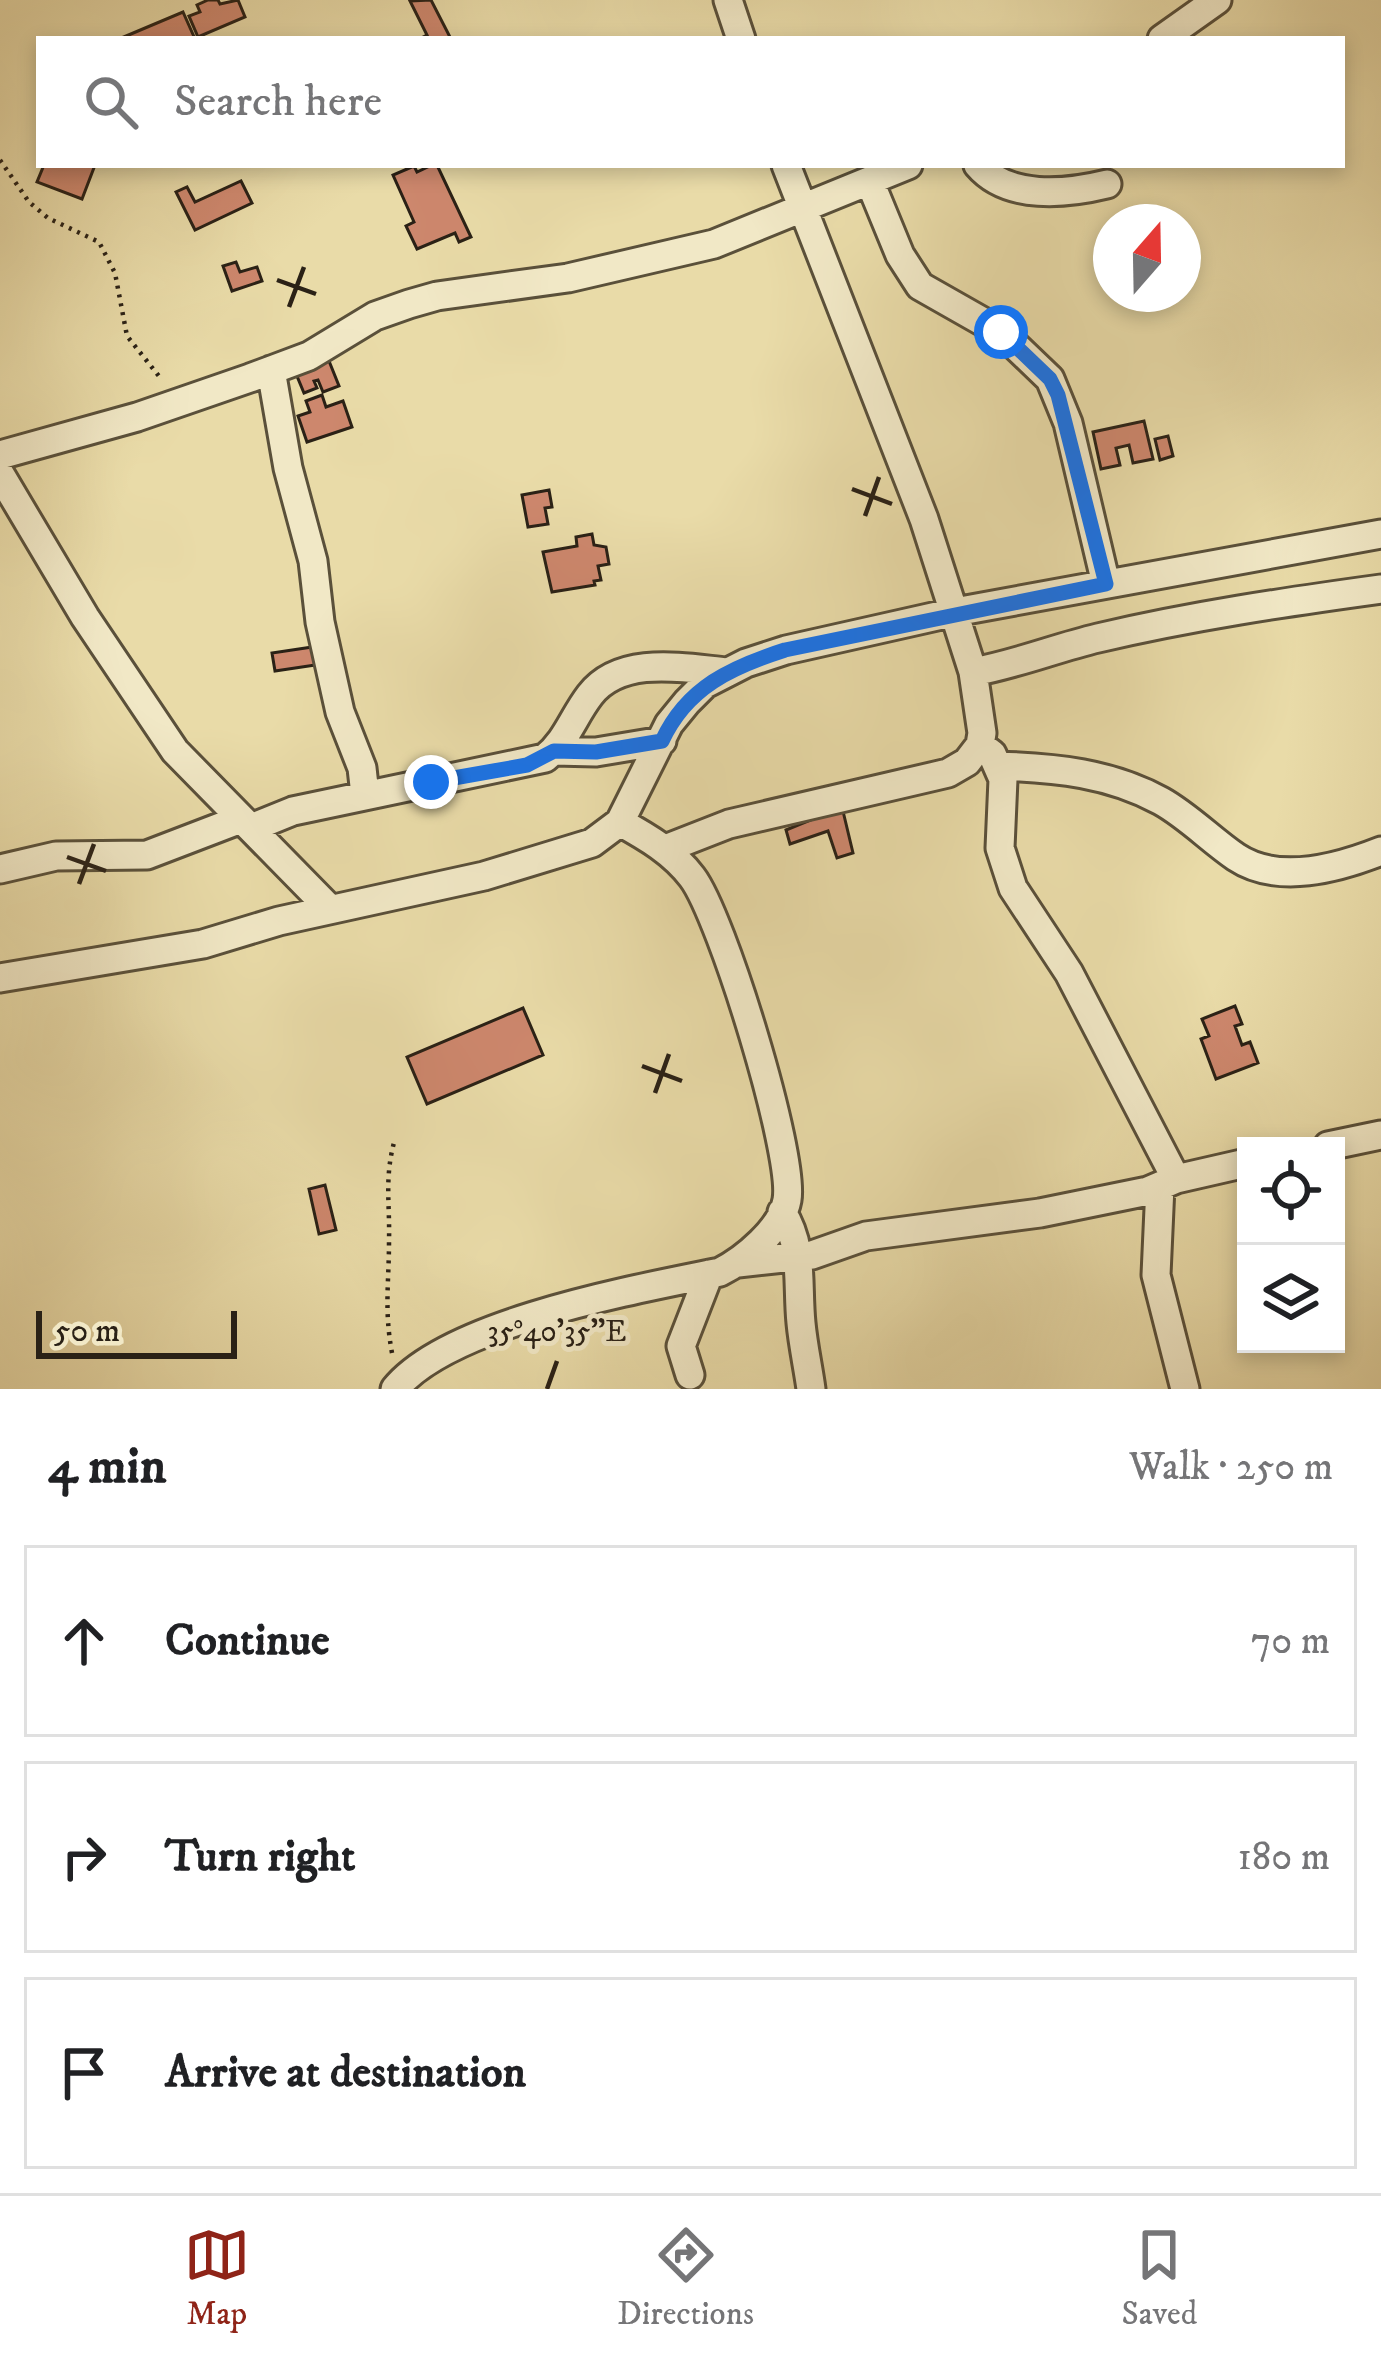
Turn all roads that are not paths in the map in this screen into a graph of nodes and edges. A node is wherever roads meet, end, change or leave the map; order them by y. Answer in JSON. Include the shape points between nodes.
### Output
{"nodes":[{"id":1,"x":728,"y":0,"type":"edge"},
{"id":2,"x":1217,"y":0,"type":"edge"},
{"id":3,"x":740,"y":36,"type":"edge"},
{"id":4,"x":1166,"y":36,"type":"edge"},
{"id":5,"x":787,"y":168,"type":"edge"},
{"id":6,"x":901,"y":168,"type":"edge"},
{"id":7,"x":981,"y":168,"type":"edge"},
{"id":8,"x":870,"y":182,"type":"junction"},
{"id":9,"x":1107,"y":184,"type":"dead end"},
{"id":10,"x":804,"y":208,"type":"junction"},
{"id":11,"x":271,"y":370,"type":"junction"},
{"id":12,"x":0,"y":455,"type":"edge"},
{"id":13,"x":0,"y":474,"type":"edge"},
{"id":14,"x":1381,"y":534,"type":"edge"},
{"id":15,"x":1106,"y":584,"type":"junction"},
{"id":16,"x":1381,"y":590,"type":"edge"},
{"id":17,"x":955,"y":612,"type":"junction"},
{"id":18,"x":727,"y":672,"type":"junction"},
{"id":19,"x":974,"y":672,"type":"junction"},
{"id":20,"x":662,"y":741,"type":"junction"},
{"id":21,"x":554,"y":751,"type":"junction"},
{"id":22,"x":989,"y":755,"type":"junction"},
{"id":23,"x":365,"y":796,"type":"junction"},
{"id":24,"x":620,"y":821,"type":"junction"},
{"id":25,"x":246,"y":824,"type":"junction"},
{"id":26,"x":665,"y":849,"type":"junction"},
{"id":27,"x":1381,"y":851,"type":"edge"},
{"id":28,"x":0,"y":869,"type":"edge"},
{"id":29,"x":330,"y":909,"type":"junction"},
{"id":30,"x":0,"y":978,"type":"edge"},
{"id":31,"x":1381,"y":1135,"type":"edge"},
{"id":32,"x":1345,"y":1142,"type":"edge"},
{"id":33,"x":1237,"y":1165,"type":"edge"},
{"id":34,"x":1168,"y":1183,"type":"junction"},
{"id":35,"x":782,"y":1212,"type":"junction"},
{"id":36,"x":799,"y":1257,"type":"junction"},
{"id":37,"x":738,"y":1263,"type":"junction"},
{"id":38,"x":709,"y":1274,"type":"junction"},
{"id":39,"x":690,"y":1375,"type":"dead end"},
{"id":40,"x":397,"y":1387,"type":"edge"},
{"id":41,"x":811,"y":1389,"type":"edge"},
{"id":42,"x":1185,"y":1389,"type":"edge"}],
"edges":[{"from":1,"to":3,"type":"street"},
{"from":2,"to":4,"type":"street"},
{"from":5,"to":10,"type":"street"},
{"from":6,"to":8,"type":"street"},
{"from":7,"to":9,"type":"street","via":[[998,183],[1043,191]]},
{"from":8,"to":10,"type":"street"},
{"from":8,"to":15,"type":"street","via":[[920,286],[1001,332],[1050,379]]},
{"from":10,"to":11,"type":"street","via":[[714,244],[409,304]]},
{"from":10,"to":17,"type":"street"},
{"from":11,"to":12,"type":"street"},
{"from":11,"to":23,"type":"street","via":[[320,622]]},
{"from":13,"to":25,"type":"street","via":[[175,751]]},
{"from":14,"to":15,"type":"street"},
{"from":15,"to":17,"type":"street"},
{"from":16,"to":19,"type":"street","via":[[1096,638]]},
{"from":17,"to":18,"type":"street","via":[[785,650]]},
{"from":17,"to":19,"type":"street"},
{"from":18,"to":20,"type":"street","via":[[687,702]]},
{"from":18,"to":21,"type":"street","via":[[641,668],[617,675],[592,692]]},
{"from":19,"to":22,"type":"street"},
{"from":20,"to":21,"type":"street"},
{"from":20,"to":24,"type":"street"},
{"from":21,"to":23,"type":"street","via":[[527,765]]},
{"from":22,"to":26,"type":"street","via":[[948,773],[729,824]]},
{"from":22,"to":27,"type":"street","via":[[1133,787],[1266,869],[1324,868]]},
{"from":22,"to":34,"type":"street","via":[[1004,790],[1001,859],[1013,888],[1069,973]]},
{"from":23,"to":25,"type":"street"},
{"from":24,"to":26,"type":"street"},
{"from":24,"to":29,"type":"street","via":[[564,854]]},
{"from":25,"to":28,"type":"street","via":[[147,855],[56,856]]},
{"from":25,"to":29,"type":"street"},
{"from":26,"to":35,"type":"street","via":[[703,893],[728,954],[784,1164]]},
{"from":29,"to":30,"type":"street","via":[[203,944]]},
{"from":31,"to":32,"type":"street"},
{"from":33,"to":34,"type":"street"},
{"from":34,"to":36,"type":"street","via":[[1040,1213],[866,1236]]},
{"from":34,"to":42,"type":"street","via":[[1156,1275]]},
{"from":35,"to":36,"type":"street"},
{"from":35,"to":37,"type":"street"},
{"from":36,"to":37,"type":"street"},
{"from":36,"to":41,"type":"street"},
{"from":37,"to":38,"type":"street"},
{"from":38,"to":39,"type":"street","via":[[681,1346]]},
{"from":38,"to":40,"type":"street","via":[[520,1322],[446,1352]]}]}
